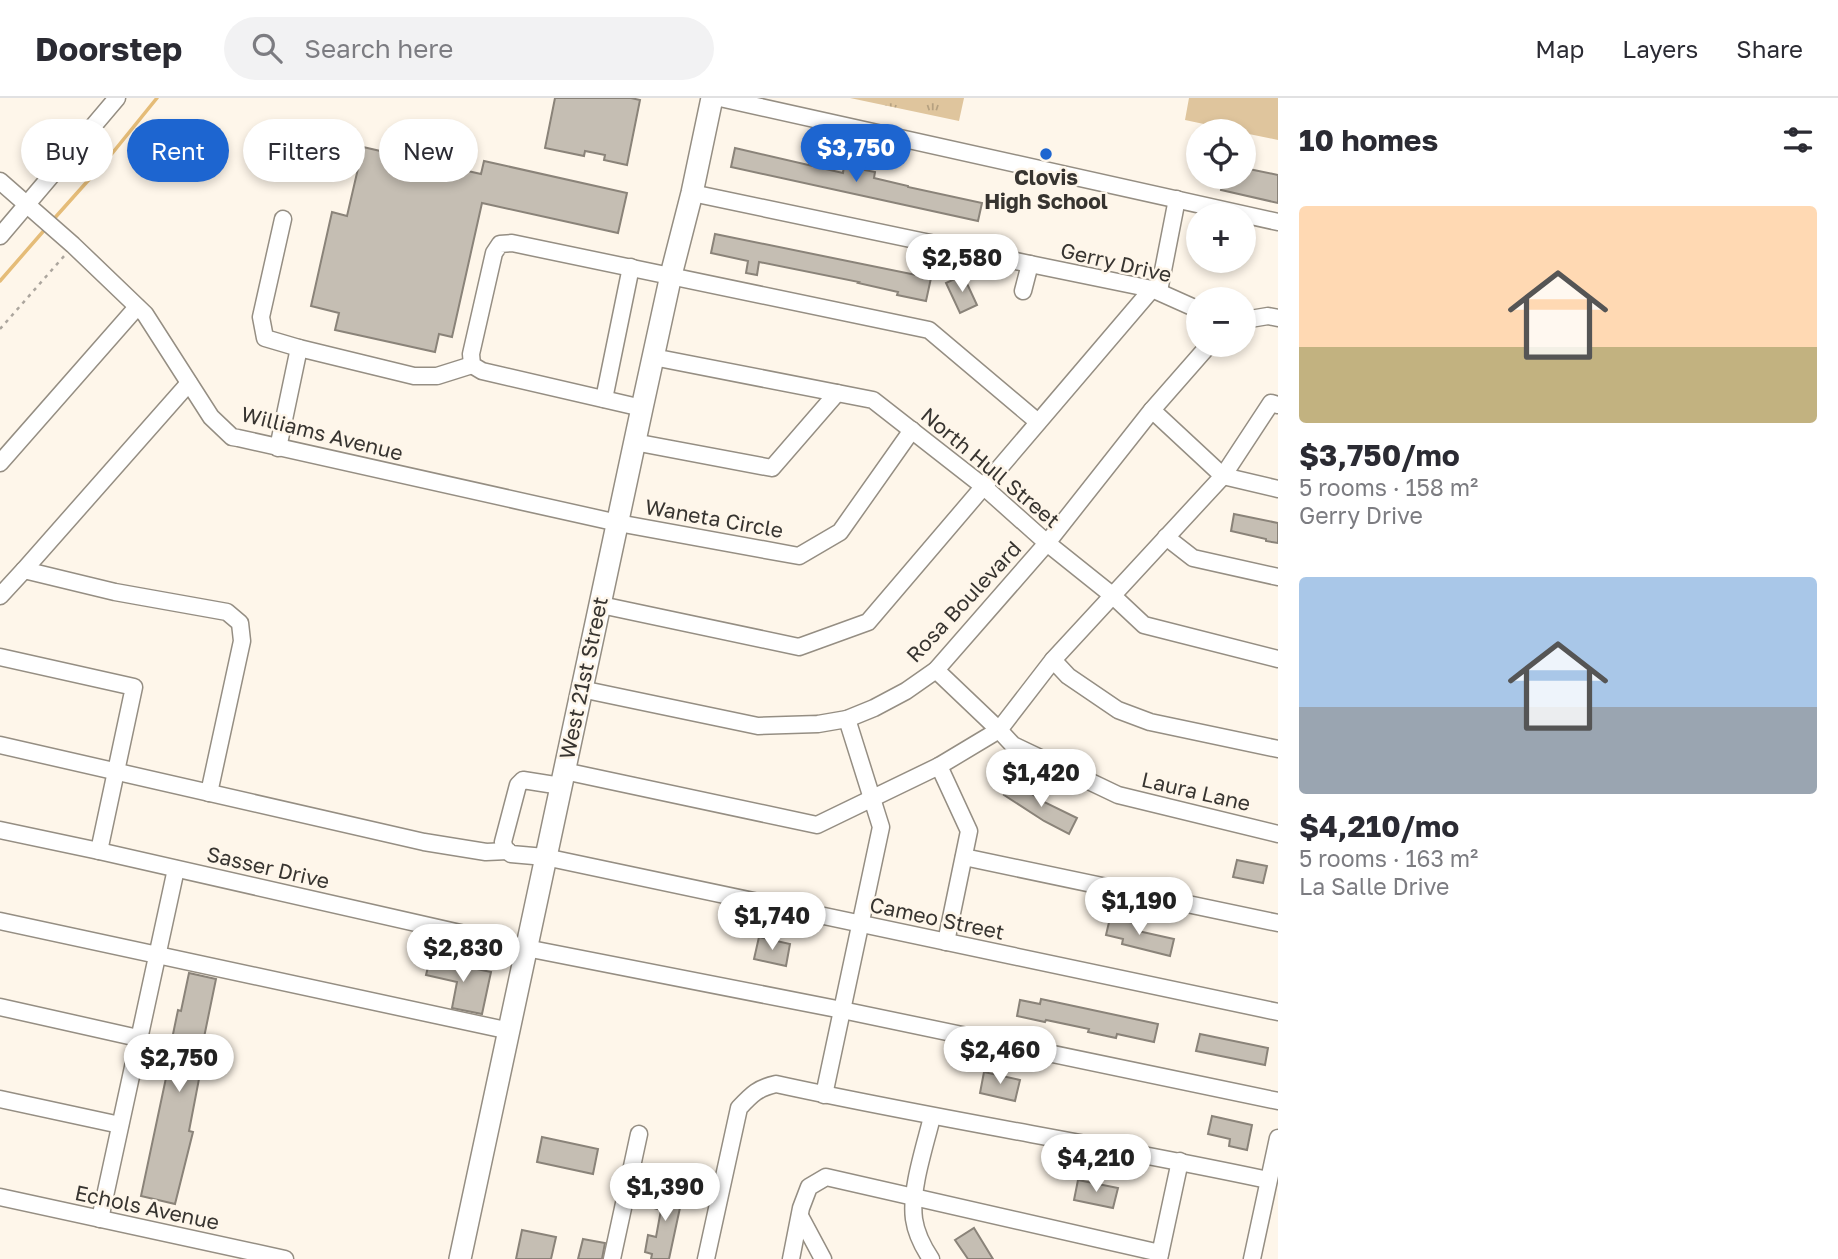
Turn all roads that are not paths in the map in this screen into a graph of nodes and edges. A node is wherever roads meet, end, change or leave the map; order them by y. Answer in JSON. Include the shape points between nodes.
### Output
{"nodes":[{"id":1,"x":117,"y":98,"type":"edge"},
{"id":2,"x":712,"y":98,"type":"edge"},
{"id":3,"x":720,"y":98,"type":"edge"},
{"id":4,"x":0,"y":181,"type":"edge"},
{"id":5,"x":692,"y":193,"type":"junction"},
{"id":6,"x":1177,"y":199,"type":"junction"},
{"id":7,"x":27,"y":204,"type":"junction"},
{"id":8,"x":283,"y":219,"type":"dead end"},
{"id":9,"x":1278,"y":222,"type":"edge"},
{"id":10,"x":0,"y":236,"type":"edge"},
{"id":11,"x":1030,"y":264,"type":"junction"},
{"id":12,"x":631,"y":267,"type":"junction"},
{"id":13,"x":671,"y":275,"type":"junction"},
{"id":14,"x":1155,"y":290,"type":"junction"},
{"id":15,"x":1023,"y":291,"type":"dead end"},
{"id":16,"x":1186,"y":304,"type":"edge"},
{"id":17,"x":137,"y":307,"type":"junction"},
{"id":18,"x":1256,"y":318,"type":"edge"},
{"id":19,"x":1278,"y":318,"type":"edge"},
{"id":20,"x":299,"y":348,"type":"junction"},
{"id":21,"x":653,"y":357,"type":"junction"},
{"id":22,"x":1198,"y":357,"type":"edge"},
{"id":23,"x":472,"y":365,"type":"junction"},
{"id":24,"x":189,"y":383,"type":"junction"},
{"id":25,"x":837,"y":393,"type":"junction"},
{"id":26,"x":604,"y":399,"type":"junction"},
{"id":27,"x":1278,"y":405,"type":"edge"},
{"id":28,"x":642,"y":408,"type":"junction"},
{"id":29,"x":1152,"y":410,"type":"junction"},
{"id":30,"x":1038,"y":422,"type":"junction"},
{"id":31,"x":912,"y":430,"type":"junction"},
{"id":32,"x":635,"y":442,"type":"junction"},
{"id":33,"x":278,"y":448,"type":"junction"},
{"id":34,"x":0,"y":463,"type":"edge"},
{"id":35,"x":1223,"y":476,"type":"junction"},
{"id":36,"x":983,"y":486,"type":"junction"},
{"id":37,"x":1278,"y":489,"type":"edge"},
{"id":38,"x":618,"y":523,"type":"junction"},
{"id":39,"x":1166,"y":537,"type":"junction"},
{"id":40,"x":1047,"y":543,"type":"junction"},
{"id":41,"x":24,"y":570,"type":"junction"},
{"id":42,"x":1278,"y":577,"type":"edge"},
{"id":43,"x":1112,"y":595,"type":"junction"},
{"id":44,"x":0,"y":596,"type":"edge"},
{"id":45,"x":601,"y":605,"type":"junction"},
{"id":46,"x":0,"y":657,"type":"edge"},
{"id":47,"x":1278,"y":659,"type":"edge"},
{"id":48,"x":1053,"y":660,"type":"junction"},
{"id":49,"x":936,"y":670,"type":"junction"},
{"id":50,"x":581,"y":689,"type":"junction"},
{"id":51,"x":847,"y":719,"type":"junction"},
{"id":52,"x":999,"y":730,"type":"junction"},
{"id":53,"x":0,"y":745,"type":"edge"},
{"id":54,"x":1278,"y":749,"type":"edge"},
{"id":55,"x":939,"y":766,"type":"junction"},
{"id":56,"x":116,"y":771,"type":"junction"},
{"id":57,"x":562,"y":779,"type":"junction"},
{"id":58,"x":209,"y":793,"type":"junction"},
{"id":59,"x":871,"y":798,"type":"junction"},
{"id":60,"x":0,"y":830,"type":"edge"},
{"id":61,"x":1278,"y":834,"type":"edge"},
{"id":62,"x":99,"y":851,"type":"junction"},
{"id":63,"x":508,"y":851,"type":"junction"},
{"id":64,"x":545,"y":857,"type":"junction"},
{"id":65,"x":964,"y":857,"type":"junction"},
{"id":66,"x":176,"y":869,"type":"junction"},
{"id":67,"x":0,"y":921,"type":"edge"},
{"id":68,"x":1278,"y":923,"type":"edge"},
{"id":69,"x":861,"y":924,"type":"junction"},
{"id":70,"x":946,"y":942,"type":"junction"},
{"id":71,"x":526,"y":947,"type":"junction"},
{"id":72,"x":158,"y":956,"type":"junction"},
{"id":73,"x":0,"y":1007,"type":"edge"},
{"id":74,"x":842,"y":1010,"type":"junction"},
{"id":75,"x":1278,"y":1012,"type":"edge"},
{"id":76,"x":510,"y":1031,"type":"junction"},
{"id":77,"x":138,"y":1038,"type":"junction"},
{"id":78,"x":824,"y":1095,"type":"junction"},
{"id":79,"x":0,"y":1099,"type":"edge"},
{"id":80,"x":1278,"y":1101,"type":"edge"},
{"id":81,"x":932,"y":1117,"type":"junction"},
{"id":82,"x":120,"y":1125,"type":"junction"},
{"id":83,"x":639,"y":1134,"type":"dead end"},
{"id":84,"x":1278,"y":1138,"type":"edge"},
{"id":85,"x":1180,"y":1161,"type":"junction"},
{"id":86,"x":1268,"y":1180,"type":"junction"},
{"id":87,"x":0,"y":1197,"type":"edge"},
{"id":88,"x":914,"y":1198,"type":"junction"},
{"id":89,"x":800,"y":1216,"type":"junction"},
{"id":90,"x":100,"y":1219,"type":"junction"},
{"id":91,"x":1160,"y":1256,"type":"edge"},
{"id":92,"x":285,"y":1259,"type":"edge"},
{"id":93,"x":460,"y":1259,"type":"edge"},
{"id":94,"x":612,"y":1259,"type":"edge"},
{"id":95,"x":706,"y":1259,"type":"edge"},
{"id":96,"x":791,"y":1259,"type":"edge"},
{"id":97,"x":823,"y":1259,"type":"edge"},
{"id":98,"x":931,"y":1259,"type":"edge"},
{"id":99,"x":1252,"y":1259,"type":"edge"}],
"edges":[{"from":1,"to":7,"type":"street"},
{"from":2,"to":5,"type":"main road","name":"West 21st Street"},
{"from":3,"to":6,"type":"street"},
{"from":4,"to":7,"type":"street","name":"Williams Avenue"},
{"from":5,"to":11,"type":"street","name":"Gerry Drive"},
{"from":5,"to":13,"type":"main road","name":"West 21st Street"},
{"from":6,"to":9,"type":"street"},
{"from":6,"to":14,"type":"street"},
{"from":7,"to":10,"type":"street"},
{"from":7,"to":17,"type":"street","name":"Williams Avenue"},
{"from":8,"to":20,"type":"street","via":[[261,317],[265,338]]},
{"from":11,"to":14,"type":"street","name":"Gerry Drive"},
{"from":11,"to":15,"type":"street"},
{"from":12,"to":13,"type":"street"},
{"from":12,"to":23,"type":"street","via":[[500,244],[494,253]]},
{"from":12,"to":26,"type":"street"},
{"from":13,"to":21,"type":"main road","name":"West 21st Street"},
{"from":13,"to":30,"type":"street","via":[[929,330]]},
{"from":14,"to":16,"type":"street","name":"Gerry Drive"},
{"from":14,"to":30,"type":"street"},
{"from":17,"to":24,"type":"street","name":"Williams Avenue"},
{"from":17,"to":34,"type":"street"},
{"from":18,"to":19,"type":"street"},
{"from":20,"to":23,"type":"street","via":[[414,376],[437,376]]},
{"from":20,"to":33,"type":"street"},
{"from":21,"to":25,"type":"street","name":"North Hull Street"},
{"from":21,"to":28,"type":"main road","name":"West 21st Street"},
{"from":22,"to":29,"type":"street","name":"Rosa Boulevard"},
{"from":23,"to":26,"type":"street"},
{"from":24,"to":33,"type":"street","name":"Williams Avenue","via":[[211,417],[232,437]]},
{"from":24,"to":41,"type":"street"},
{"from":25,"to":31,"type":"street","name":"North Hull Street","via":[[873,400]]},
{"from":25,"to":32,"type":"street","via":[[772,468]]},
{"from":26,"to":28,"type":"street"},
{"from":27,"to":35,"type":"street","via":[[1271,403]]},
{"from":28,"to":32,"type":"main road","name":"West 21st Street"},
{"from":29,"to":35,"type":"street"},
{"from":29,"to":40,"type":"street","name":"Rosa Boulevard"},
{"from":30,"to":36,"type":"street"},
{"from":31,"to":36,"type":"street","name":"North Hull Street"},
{"from":31,"to":38,"type":"street","name":"Waneta Circle","via":[[841,532],[799,556]]},
{"from":32,"to":38,"type":"main road","name":"West 21st Street"},
{"from":33,"to":38,"type":"street","name":"Williams Avenue"},
{"from":35,"to":37,"type":"street"},
{"from":35,"to":39,"type":"street"},
{"from":36,"to":40,"type":"street","name":"North Hull Street"},
{"from":36,"to":45,"type":"street","via":[[868,622],[799,647]]},
{"from":38,"to":45,"type":"main road","name":"West 21st Street"},
{"from":39,"to":42,"type":"street","via":[[1193,558]]},
{"from":39,"to":43,"type":"street"},
{"from":40,"to":43,"type":"street","name":"North Hull Street"},
{"from":40,"to":49,"type":"street","name":"Rosa Boulevard"},
{"from":41,"to":44,"type":"street"},
{"from":41,"to":58,"type":"street","via":[[227,612],[240,623],[242,641]]},
{"from":43,"to":47,"type":"street","name":"North Hull Street","via":[[1144,625]]},
{"from":43,"to":48,"type":"street"},
{"from":45,"to":50,"type":"main road","name":"West 21st Street"},
{"from":46,"to":56,"type":"street","via":[[134,687]]},
{"from":48,"to":52,"type":"street"},
{"from":48,"to":54,"type":"street","via":[[1068,676],[1118,710],[1150,722]]},
{"from":49,"to":51,"type":"street","name":"Rosa Boulevard","via":[[906,691]]},
{"from":49,"to":52,"type":"street","name":"Laura Lane"},
{"from":50,"to":51,"type":"street","name":"Rosa Boulevard","via":[[758,726]]},
{"from":50,"to":57,"type":"main road","name":"West 21st Street"},
{"from":51,"to":59,"type":"street"},
{"from":52,"to":55,"type":"street"},
{"from":52,"to":61,"type":"street","name":"Laura Lane","via":[[1013,746],[1118,795]]},
{"from":53,"to":56,"type":"street","name":"Cameo Street"},
{"from":55,"to":59,"type":"street"},
{"from":55,"to":65,"type":"street","via":[[969,831]]},
{"from":56,"to":58,"type":"street","name":"Cameo Street"},
{"from":56,"to":62,"type":"street"},
{"from":57,"to":59,"type":"street","via":[[817,825]]},
{"from":57,"to":63,"type":"street","via":[[523,780],[517,785],[503,842]]},
{"from":57,"to":64,"type":"main road","name":"West 21st Street"},
{"from":58,"to":63,"type":"street","name":"Cameo Street","via":[[424,842]]},
{"from":59,"to":69,"type":"street","via":[[881,827]]},
{"from":60,"to":62,"type":"street","name":"Sasser Drive"},
{"from":62,"to":66,"type":"street","name":"Sasser Drive"},
{"from":63,"to":64,"type":"street","name":"Cameo Street"},
{"from":64,"to":69,"type":"street","name":"Cameo Street"},
{"from":64,"to":71,"type":"main road","name":"West 21st Street"},
{"from":65,"to":68,"type":"street"},
{"from":65,"to":70,"type":"street"},
{"from":66,"to":71,"type":"street","name":"Sasser Drive"},
{"from":66,"to":72,"type":"street"},
{"from":67,"to":72,"type":"street"},
{"from":69,"to":70,"type":"street","name":"Cameo Street"},
{"from":69,"to":74,"type":"street"},
{"from":70,"to":75,"type":"street","name":"Cameo Street"},
{"from":71,"to":74,"type":"street","name":"Sasser Drive"},
{"from":71,"to":76,"type":"main road","name":"West 21st Street"},
{"from":72,"to":76,"type":"street"},
{"from":72,"to":77,"type":"street"},
{"from":73,"to":77,"type":"street"},
{"from":74,"to":78,"type":"street"},
{"from":74,"to":80,"type":"street","name":"Sasser Drive"},
{"from":76,"to":93,"type":"main road","name":"West 21st Street"},
{"from":77,"to":82,"type":"street"},
{"from":78,"to":81,"type":"street"},
{"from":78,"to":95,"type":"street","via":[[776,1084],[752,1093],[739,1108]]},
{"from":79,"to":82,"type":"street"},
{"from":81,"to":85,"type":"street"},
{"from":81,"to":88,"type":"street"},
{"from":82,"to":90,"type":"street"},
{"from":83,"to":94,"type":"street"},
{"from":84,"to":86,"type":"street"},
{"from":85,"to":86,"type":"street"},
{"from":85,"to":91,"type":"street"},
{"from":86,"to":99,"type":"street"},
{"from":87,"to":90,"type":"street","name":"Echols Avenue"},
{"from":88,"to":89,"type":"street","via":[[826,1177],[809,1187]]},
{"from":88,"to":91,"type":"street"},
{"from":88,"to":98,"type":"street","via":[[917,1232]]},
{"from":89,"to":96,"type":"street"},
{"from":89,"to":97,"type":"street"},
{"from":90,"to":92,"type":"street","name":"Echols Avenue"}]}
